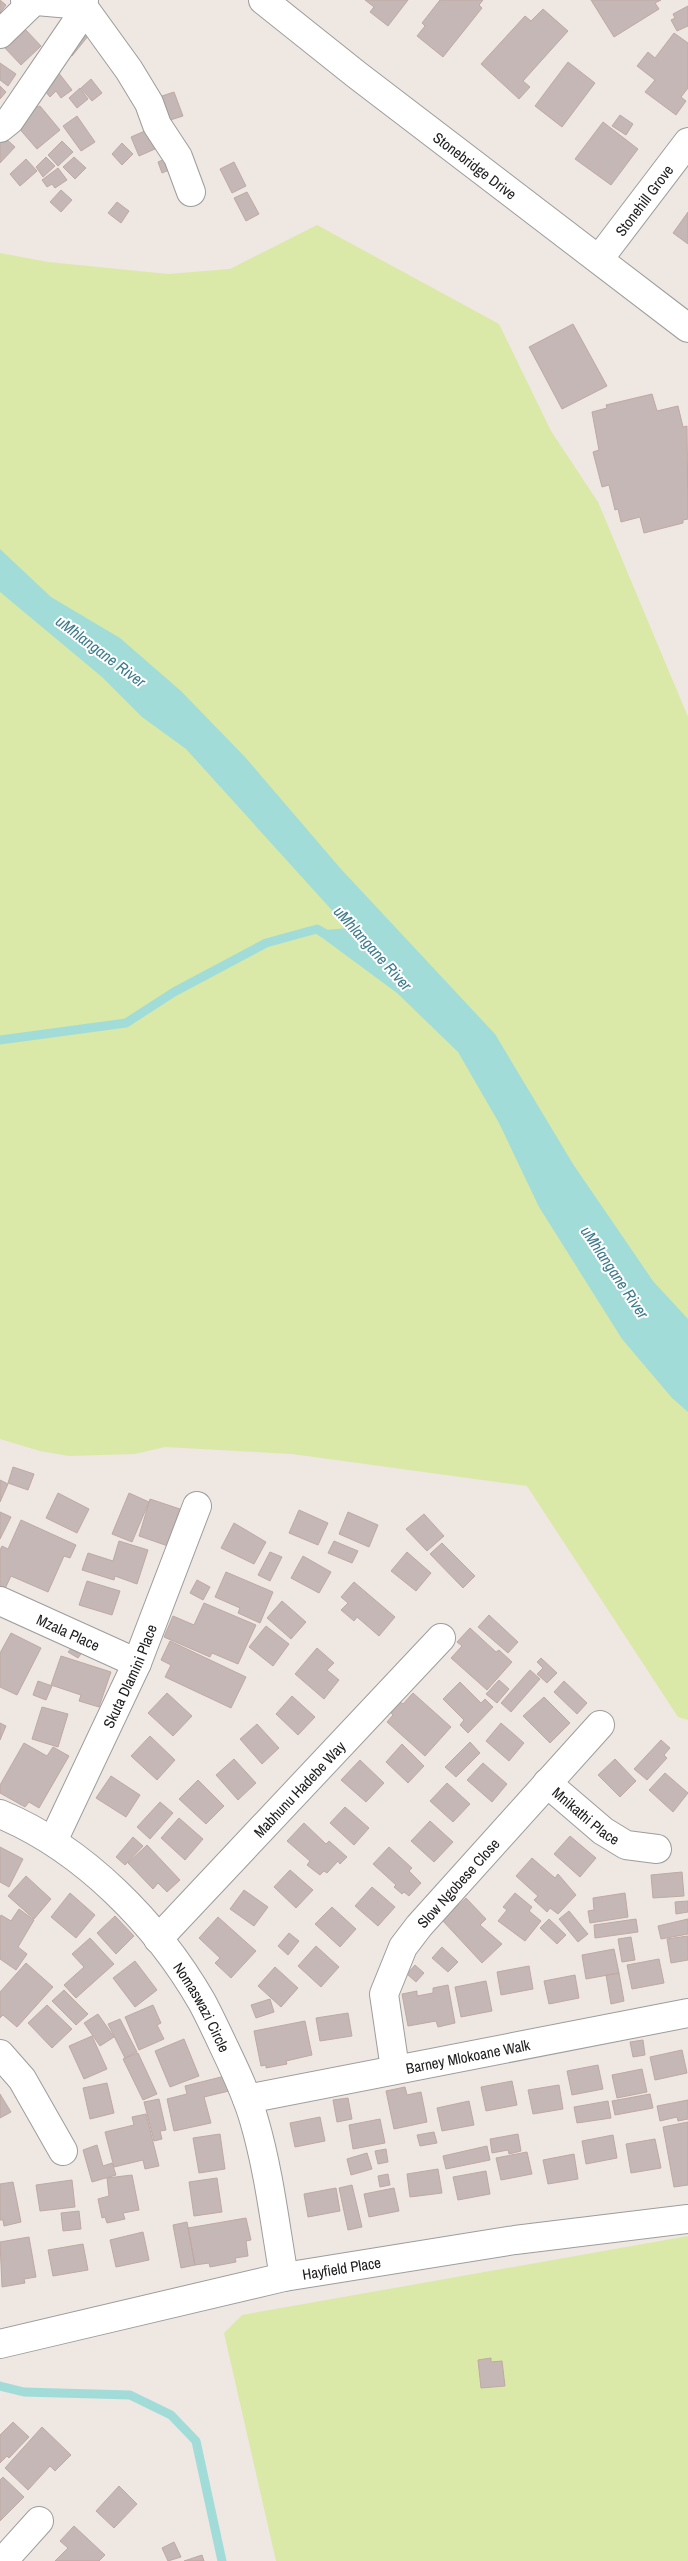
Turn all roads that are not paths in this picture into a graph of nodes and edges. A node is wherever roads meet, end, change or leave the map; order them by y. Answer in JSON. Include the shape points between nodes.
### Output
{"nodes":[{"id":1,"x":263,"y":0,"type":"edge"},
{"id":2,"x":29,"y":1,"type":"edge"},
{"id":3,"x":83,"y":2,"type":"edge"},
{"id":4,"x":0,"y":34,"type":"edge"},
{"id":5,"x":0,"y":128,"type":"edge"},
{"id":6,"x":688,"y":142,"type":"edge"},
{"id":7,"x":191,"y":192,"type":"dead end"},
{"id":8,"x":599,"y":259,"type":"junction"},
{"id":9,"x":688,"y":328,"type":"edge"},
{"id":10,"x":197,"y":1506,"type":"dead end"},
{"id":11,"x":0,"y":1602,"type":"edge"},
{"id":12,"x":441,"y":1638,"type":"dead end"},
{"id":13,"x":137,"y":1663,"type":"junction"},
{"id":14,"x":600,"y":1725,"type":"dead end"},
{"id":15,"x":547,"y":1783,"type":"junction"},
{"id":16,"x":0,"y":1814,"type":"edge"},
{"id":17,"x":53,"y":1841,"type":"junction"},
{"id":18,"x":657,"y":1849,"type":"dead end"},
{"id":19,"x":158,"y":1939,"type":"junction"},
{"id":20,"x":688,"y":2014,"type":"edge"},
{"id":21,"x":0,"y":2054,"type":"edge"},
{"id":22,"x":395,"y":2069,"type":"junction"},
{"id":23,"x":247,"y":2099,"type":"junction"},
{"id":24,"x":63,"y":2151,"type":"dead end"},
{"id":25,"x":688,"y":2219,"type":"edge"},
{"id":26,"x":284,"y":2277,"type":"junction"},
{"id":27,"x":0,"y":2344,"type":"edge"},
{"id":28,"x":39,"y":2521,"type":"dead end"},
{"id":29,"x":3,"y":2561,"type":"edge"}],
"edges":[{"from":1,"to":8,"type":"street","name":"Stonebridge Drive"},
{"from":2,"to":3,"type":"street"},
{"from":2,"to":4,"type":"street"},
{"from":3,"to":5,"type":"street","via":[[78,20],[44,72],[10,120]]},
{"from":3,"to":7,"type":"street","via":[[149,103],[157,125],[178,157]]},
{"from":6,"to":8,"type":"street","name":"Stonehill Grove"},
{"from":8,"to":9,"type":"street","name":"Stonebridge Drive"},
{"from":10,"to":13,"type":"street","name":"Skuta Dlamini Place"},
{"from":11,"to":13,"type":"street","name":"Mzala Place"},
{"from":12,"to":19,"type":"street","name":"Mabhunu Hadebe Way"},
{"from":13,"to":17,"type":"street","name":"Skuta Dlamini Place"},
{"from":14,"to":15,"type":"street","name":"Slow Ngobese Close"},
{"from":15,"to":18,"type":"street","name":"Mnikathi Place","via":[[603,1831],[626,1846]]},
{"from":15,"to":22,"type":"street","name":"Slow Ngobese Close","via":[[403,1947],[384,1994]]},
{"from":16,"to":17,"type":"street","name":"Nomaswazi Circle"},
{"from":17,"to":19,"type":"street","name":"Nomaswazi Circle","via":[[113,1890]]},
{"from":19,"to":23,"type":"street","name":"Nomaswazi Circle","via":[[202,2003]]},
{"from":20,"to":22,"type":"street","name":"Barney Mlokoane Walk"},
{"from":21,"to":24,"type":"street","via":[[22,2079]]},
{"from":22,"to":23,"type":"street","name":"Barney Mlokoane Walk"},
{"from":23,"to":26,"type":"street","name":"Nomaswazi Circle","via":[[264,2162]]},
{"from":25,"to":26,"type":"street","name":"Hayfield Place","via":[[525,2239]]},
{"from":26,"to":27,"type":"street","name":"Hayfield Place"},
{"from":28,"to":29,"type":"street"}]}
